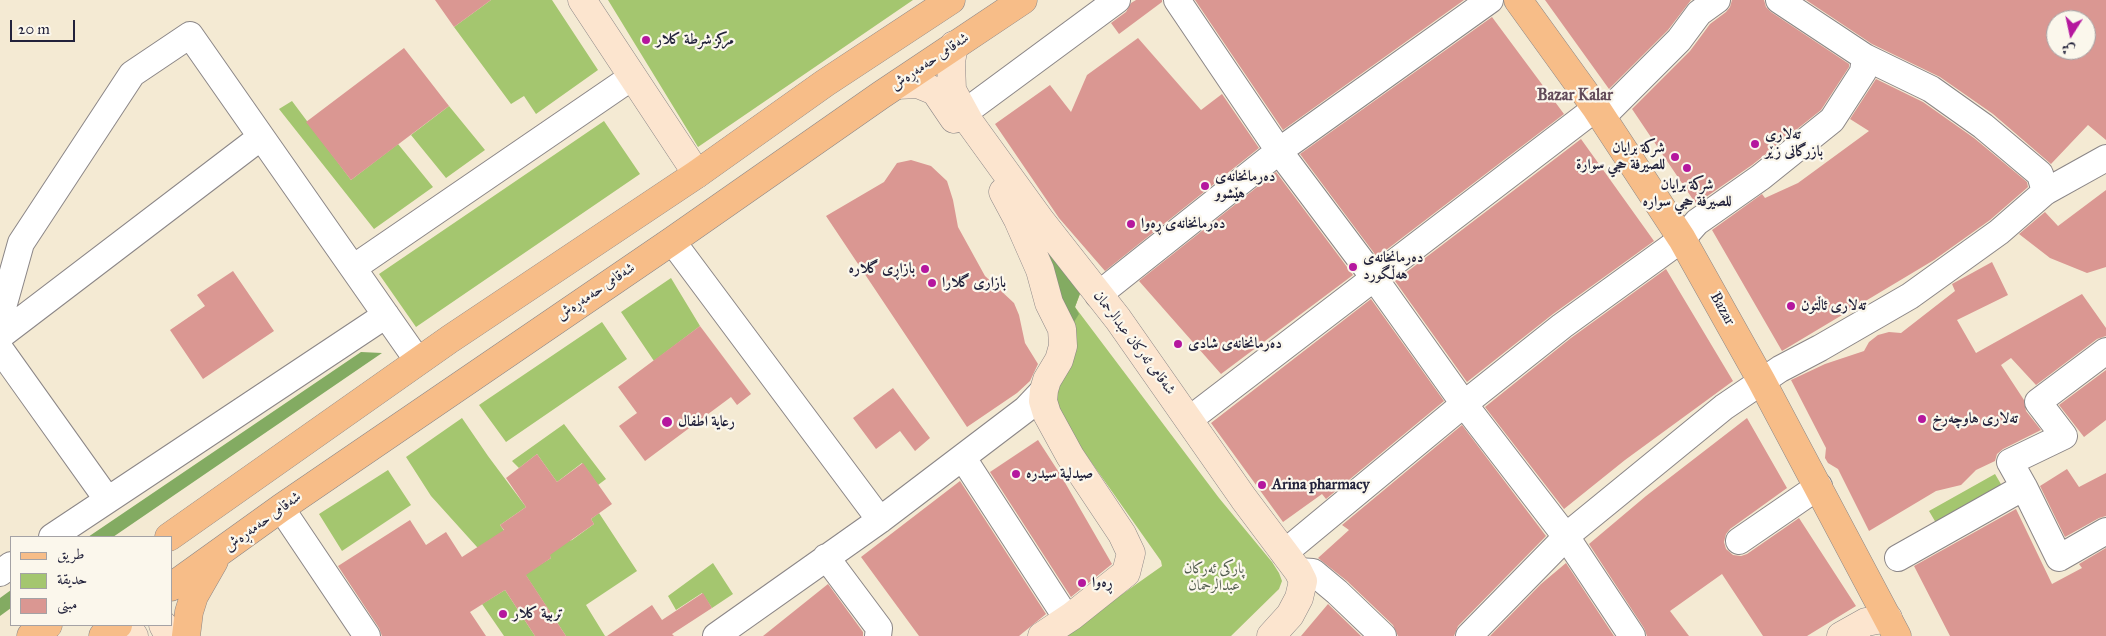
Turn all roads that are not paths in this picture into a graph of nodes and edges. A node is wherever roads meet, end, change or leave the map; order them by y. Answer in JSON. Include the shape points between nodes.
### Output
{"nodes":[{"id":1,"x":582,"y":0,"type":"edge"},
{"id":2,"x":950,"y":0,"type":"edge"},
{"id":3,"x":1023,"y":0,"type":"edge"},
{"id":4,"x":1117,"y":0,"type":"edge"},
{"id":5,"x":1490,"y":0,"type":"edge"},
{"id":6,"x":1518,"y":0,"type":"edge"},
{"id":7,"x":1717,"y":0,"type":"edge"},
{"id":8,"x":1779,"y":0,"type":"edge"},
{"id":9,"x":1188,"y":4,"type":"edge"},
{"id":10,"x":954,"y":45,"type":"junction"},
{"id":11,"x":1864,"y":57,"type":"junction"},
{"id":12,"x":632,"y":77,"type":"junction"},
{"id":13,"x":896,"y":85,"type":"junction"},
{"id":14,"x":964,"y":113,"type":"junction"},
{"id":15,"x":1599,"y":113,"type":"junction"},
{"id":16,"x":261,"y":137,"type":"junction"},
{"id":17,"x":1279,"y":151,"type":"junction"},
{"id":18,"x":2106,"y":158,"type":"edge"},
{"id":19,"x":697,"y":174,"type":"junction"},
{"id":20,"x":2045,"y":192,"type":"junction"},
{"id":21,"x":1033,"y":228,"type":"junction"},
{"id":22,"x":1682,"y":239,"type":"junction"},
{"id":23,"x":672,"y":241,"type":"junction"},
{"id":24,"x":353,"y":268,"type":"junction"},
{"id":25,"x":1375,"y":278,"type":"junction"},
{"id":26,"x":1098,"y":295,"type":"junction"},
{"id":27,"x":386,"y":315,"type":"junction"},
{"id":28,"x":0,"y":318,"type":"edge"},
{"id":29,"x":0,"y":336,"type":"edge"},
{"id":30,"x":0,"y":349,"type":"edge"},
{"id":31,"x":2106,"y":351,"type":"edge"},
{"id":32,"x":418,"y":361,"type":"junction"},
{"id":33,"x":1761,"y":380,"type":"junction"},
{"id":34,"x":1044,"y":390,"type":"junction"},
{"id":35,"x":1464,"y":404,"type":"junction"},
{"id":36,"x":1190,"y":419,"type":"junction"},
{"id":37,"x":962,"y":458,"type":"junction"},
{"id":38,"x":1819,"y":486,"type":"junction"},
{"id":39,"x":2024,"y":487,"type":"junction"},
{"id":40,"x":107,"y":499,"type":"junction"},
{"id":41,"x":281,"y":508,"type":"junction"},
{"id":42,"x":880,"y":520,"type":"junction"},
{"id":43,"x":2106,"y":531,"type":"edge"},
{"id":44,"x":53,"y":536,"type":"edge"},
{"id":45,"x":170,"y":536,"type":"edge"},
{"id":46,"x":1566,"y":538,"type":"junction"},
{"id":47,"x":1739,"y":541,"type":"dead end"},
{"id":48,"x":219,"y":554,"type":"junction"},
{"id":49,"x":826,"y":557,"type":"junction"},
{"id":50,"x":1898,"y":558,"type":"dead end"},
{"id":51,"x":1291,"y":562,"type":"junction"},
{"id":52,"x":172,"y":586,"type":"edge"},
{"id":53,"x":1072,"y":616,"type":"junction"},
{"id":54,"x":46,"y":626,"type":"edge"},
{"id":55,"x":117,"y":626,"type":"edge"},
{"id":56,"x":1893,"y":627,"type":"edge"},
{"id":57,"x":31,"y":636,"type":"edge"},
{"id":58,"x":103,"y":636,"type":"edge"},
{"id":59,"x":186,"y":636,"type":"edge"},
{"id":60,"x":367,"y":636,"type":"edge"},
{"id":61,"x":716,"y":636,"type":"edge"},
{"id":62,"x":878,"y":636,"type":"edge"},
{"id":63,"x":1042,"y":636,"type":"edge"},
{"id":64,"x":1271,"y":636,"type":"edge"},
{"id":65,"x":1383,"y":636,"type":"edge"},
{"id":66,"x":1469,"y":636,"type":"edge"},
{"id":67,"x":1632,"y":636,"type":"edge"},
{"id":68,"x":1841,"y":636,"type":"edge"}],
"edges":[{"from":1,"to":12,"type":"street"},
{"from":2,"to":19,"type":"main road"},
{"from":3,"to":10,"type":"main road","name":"شەقامی حەمەڕەش"},
{"from":4,"to":14,"type":"street"},
{"from":5,"to":17,"type":"street"},
{"from":6,"to":15,"type":"main road","name":"Bazar"},
{"from":7,"to":15,"type":"street","via":[[1698,13],[1679,40]]},
{"from":8,"to":11,"type":"street"},
{"from":9,"to":17,"type":"street"},
{"from":10,"to":13,"type":"main road","name":"شەقامی حەمەڕەش"},
{"from":10,"to":14,"type":"street","name":"شەقامی ئەرکان عبدالرحمان","via":[[950,68],[952,90]]},
{"from":11,"to":20,"type":"street","via":[[1931,90],[1983,126],[2040,174]]},
{"from":11,"to":22,"type":"street","via":[[1863,72],[1832,120],[1761,177],[1697,222]]},
{"from":12,"to":19,"type":"street"},
{"from":12,"to":24,"type":"street"},
{"from":13,"to":21,"type":"street","name":"شەقامی ئەرکان عبدالرحمان","via":[[918,84],[935,91],[1008,200]]},
{"from":13,"to":23,"type":"main road","name":"شەقامی حەمەڕەش"},
{"from":14,"to":21,"type":"street","name":"شەقامی ئەرکان عبدالرحمان"},
{"from":15,"to":22,"type":"main road","name":"Bazar"},
{"from":15,"to":25,"type":"street"},
{"from":16,"to":24,"type":"street"},
{"from":16,"to":28,"type":"street","via":[[190,35],[132,74],[21,243]]},
{"from":16,"to":29,"type":"street"},
{"from":17,"to":25,"type":"street"},
{"from":17,"to":26,"type":"street"},
{"from":18,"to":20,"type":"street"},
{"from":19,"to":32,"type":"main road"},
{"from":20,"to":33,"type":"street","via":[[1999,232],[1910,296]]},
{"from":21,"to":26,"type":"street","name":"شەقامی ئەرکان عبدالرحمان"},
{"from":21,"to":34,"type":"street","name":"شەقامی ئەرکان عبدالرحمان","via":[[1040,270],[1049,303],[1062,329],[1064,346]]},
{"from":22,"to":33,"type":"main road","name":"Bazar"},
{"from":22,"to":35,"type":"street","via":[[1562,326]]},
{"from":23,"to":41,"type":"main road","name":"شەقامی حەمەڕەش"},
{"from":23,"to":42,"type":"street"},
{"from":24,"to":27,"type":"street"},
{"from":25,"to":35,"type":"street"},
{"from":25,"to":36,"type":"street"},
{"from":26,"to":36,"type":"street","name":"شەقامی ئەرکان عبدالرحمان"},
{"from":27,"to":32,"type":"street"},
{"from":27,"to":40,"type":"street"},
{"from":30,"to":40,"type":"street"},
{"from":31,"to":39,"type":"street","via":[[2038,402],[2064,436],[2010,462]]},
{"from":32,"to":45,"type":"main road"},
{"from":33,"to":38,"type":"main road","name":"Bazar"},
{"from":33,"to":46,"type":"street"},
{"from":34,"to":37,"type":"street","via":[[1026,409]]},
{"from":34,"to":53,"type":"street","via":[[1043,401],[1054,428],[1131,553],[1126,573]]},
{"from":35,"to":46,"type":"street"},
{"from":35,"to":51,"type":"street"},
{"from":36,"to":51,"type":"street","name":"شەقامی ئەرکان عبدالرحمان"},
{"from":37,"to":42,"type":"street"},
{"from":37,"to":53,"type":"street","via":[[1062,611]]},
{"from":38,"to":47,"type":"street"},
{"from":38,"to":56,"type":"main road","name":"Bazar"},
{"from":39,"to":43,"type":"street","via":[[2059,558]]},
{"from":39,"to":50,"type":"street"},
{"from":40,"to":44,"type":"street"},
{"from":41,"to":48,"type":"main road","name":"شەقامی حەمەڕەش"},
{"from":41,"to":60,"type":"street"},
{"from":42,"to":49,"type":"street"},
{"from":46,"to":66,"type":"street"},
{"from":46,"to":67,"type":"street"},
{"from":48,"to":52,"type":"main road","name":"شەقامی حەمەڕەش"},
{"from":48,"to":59,"type":"main road","via":[[194,596]]},
{"from":49,"to":61,"type":"street"},
{"from":49,"to":62,"type":"street","via":[[878,626]]},
{"from":51,"to":64,"type":"street","via":[[1303,581],[1299,598],[1290,615]]},
{"from":51,"to":65,"type":"street","via":[[1313,572]]},
{"from":53,"to":63,"type":"street"},
{"from":54,"to":57,"type":"main road"},
{"from":55,"to":58,"type":"main road"},
{"from":56,"to":68,"type":"street","via":[[1866,622]]}]}
